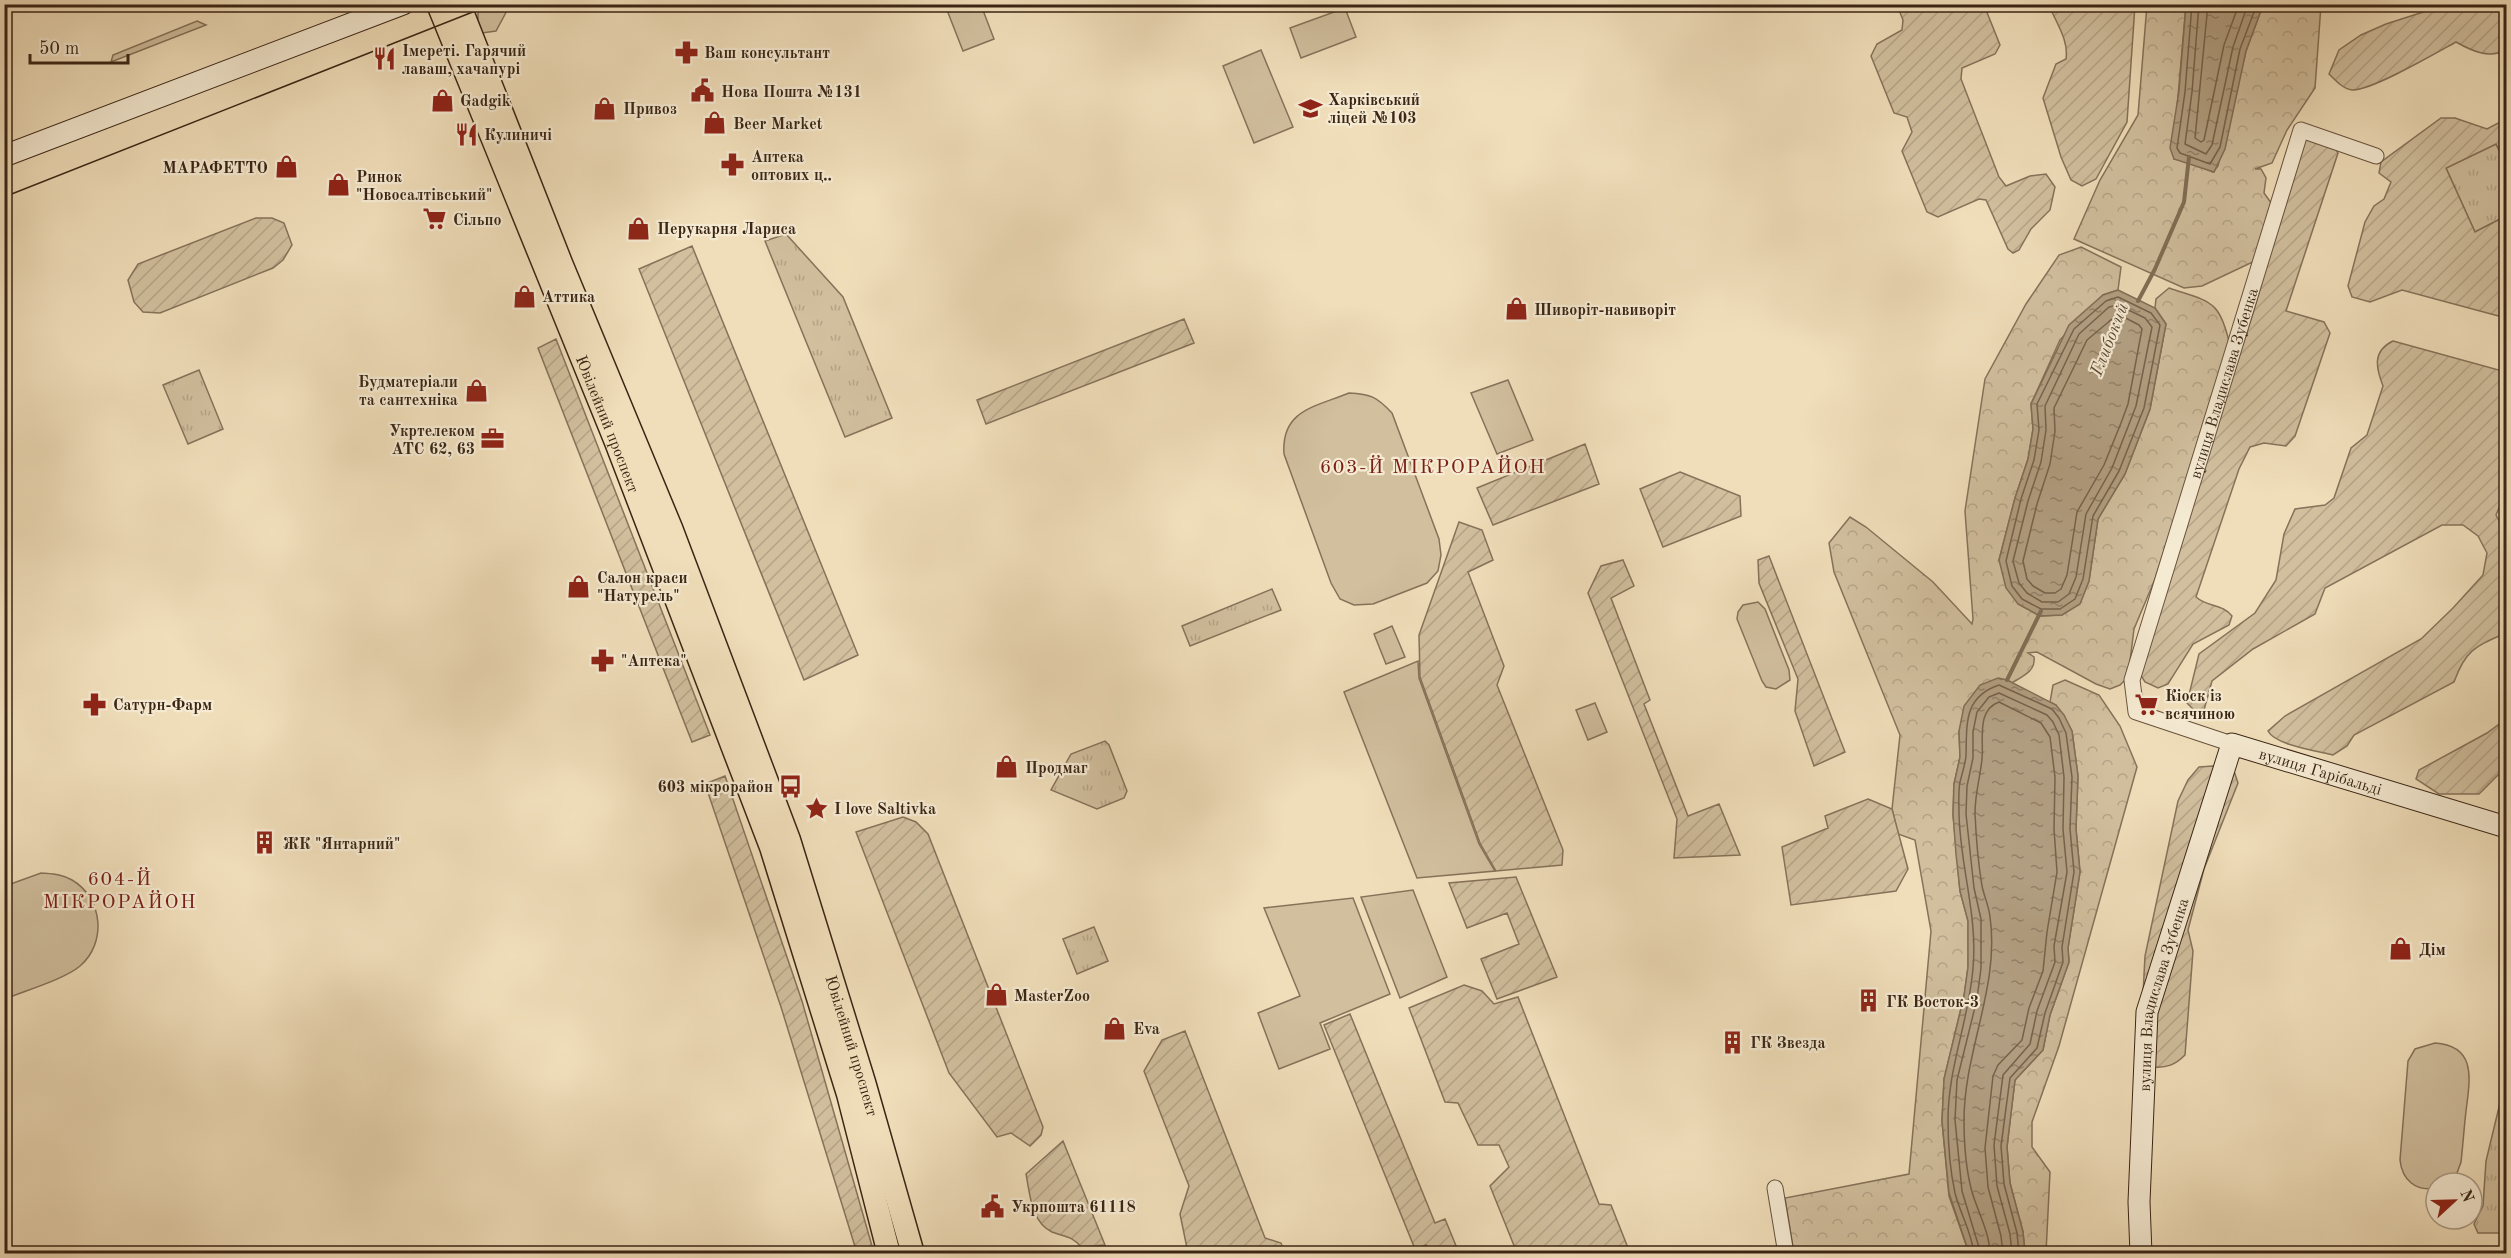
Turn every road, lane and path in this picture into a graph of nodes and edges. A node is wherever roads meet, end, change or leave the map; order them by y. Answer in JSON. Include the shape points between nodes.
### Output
{"nodes":[{"id":1,"x":403,"y":4,"type":"edge"},
{"id":2,"x":438,"y":4,"type":"edge"},
{"id":3,"x":459,"y":4,"type":"edge"},
{"id":4,"x":4,"y":156,"type":"edge"},
{"id":5,"x":2376,"y":156,"type":"dead end"},
{"id":6,"x":714,"y":669,"type":"junction"},
{"id":7,"x":2136,"y":712,"type":"joint"},
{"id":8,"x":2232,"y":744,"type":"junction"},
{"id":9,"x":2506,"y":827,"type":"edge"},
{"id":10,"x":780,"y":843,"type":"junction"},
{"id":11,"x":1775,"y":1188,"type":"dead end"},
{"id":12,"x":889,"y":1254,"type":"edge"},
{"id":13,"x":913,"y":1254,"type":"edge"},
{"id":14,"x":1786,"y":1254,"type":"edge"},
{"id":15,"x":2140,"y":1254,"type":"edge"}],
"edges":[{"from":1,"to":4,"type":"street"},
{"from":2,"to":6,"type":"main road","name":"Ювілейний проспект","via":[[616,441]]},
{"from":3,"to":6,"type":"main road","name":"Ювілейний проспект","via":[[671,528]]},
{"from":5,"to":7,"type":"street","name":"вулиця Владислава Зубенка","via":[[2301,130],[2132,680]]},
{"from":6,"to":10,"type":"main road","name":"Ювілейний проспект"},
{"from":7,"to":8,"type":"street","name":"вулиця Гарібальді"},
{"from":8,"to":9,"type":"street","name":"вулиця Гарібальді"},
{"from":8,"to":15,"type":"street","name":"вулиця Владислава Зубенка","via":[[2147,1012]]},
{"from":10,"to":12,"type":"main road","name":"Ювілейний проспект"},
{"from":10,"to":13,"type":"main road","name":"Ювілейний проспект","via":[[864,1082]]},
{"from":11,"to":14,"type":"street"}]}
